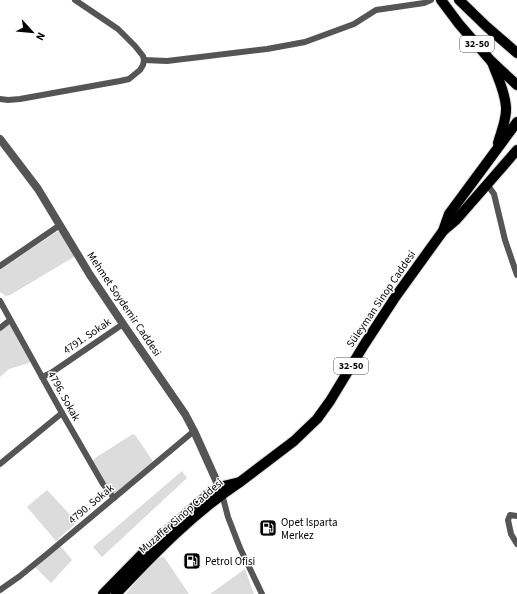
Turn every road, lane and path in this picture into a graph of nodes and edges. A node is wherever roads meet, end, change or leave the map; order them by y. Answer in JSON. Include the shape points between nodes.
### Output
{"nodes":[{"id":1,"x":75,"y":0,"type":"edge"},
{"id":2,"x":430,"y":0,"type":"edge"},
{"id":3,"x":442,"y":0,"type":"edge"},
{"id":4,"x":459,"y":0,"type":"edge"},
{"id":5,"x":517,"y":53,"type":"edge"},
{"id":6,"x":144,"y":60,"type":"junction"},
{"id":7,"x":491,"y":60,"type":"junction"},
{"id":8,"x":517,"y":85,"type":"edge"},
{"id":9,"x":0,"y":99,"type":"edge"},
{"id":10,"x":517,"y":122,"type":"edge"},
{"id":11,"x":0,"y":139,"type":"edge"},
{"id":12,"x":496,"y":150,"type":"junction"},
{"id":13,"x":517,"y":150,"type":"edge"},
{"id":14,"x":487,"y":184,"type":"junction"},
{"id":15,"x":60,"y":225,"type":"junction"},
{"id":16,"x":443,"y":231,"type":"junction"},
{"id":17,"x":0,"y":266,"type":"edge"},
{"id":18,"x":517,"y":275,"type":"edge"},
{"id":19,"x":0,"y":301,"type":"edge"},
{"id":20,"x":10,"y":320,"type":"junction"},
{"id":21,"x":123,"y":324,"type":"junction"},
{"id":22,"x":0,"y":328,"type":"edge"},
{"id":23,"x":42,"y":377,"type":"junction"},
{"id":24,"x":62,"y":413,"type":"junction"},
{"id":25,"x":194,"y":431,"type":"junction"},
{"id":26,"x":0,"y":464,"type":"edge"},
{"id":27,"x":240,"y":482,"type":"joint"},
{"id":28,"x":221,"y":491,"type":"junction"},
{"id":29,"x":114,"y":498,"type":"junction"},
{"id":30,"x":517,"y":516,"type":"edge"},
{"id":31,"x":517,"y":544,"type":"edge"},
{"id":32,"x":0,"y":590,"type":"edge"},
{"id":33,"x":103,"y":594,"type":"edge"},
{"id":34,"x":116,"y":594,"type":"edge"},
{"id":35,"x":262,"y":594,"type":"edge"}],
"edges":[{"from":1,"to":6,"type":"street","via":[[118,29],[136,46]]},
{"from":2,"to":6,"type":"street","via":[[376,10],[354,24],[305,42],[167,61]]},
{"from":3,"to":7,"type":"main road","number":"32-50","via":[[459,24]]},
{"from":4,"to":5,"type":"main road","number":"32-50"},
{"from":6,"to":9,"type":"street","via":[[140,70],[129,79],[20,99]]},
{"from":7,"to":8,"type":"main road","number":"32-50"},
{"from":7,"to":12,"type":"main road","via":[[504,94],[506,107]]},
{"from":10,"to":12,"type":"main road","name":"Süleyman Sinop Caddesi","number":"32-50"},
{"from":11,"to":15,"type":"street","name":"Mehmet Soydemir Caddesi","via":[[38,189]]},
{"from":12,"to":16,"type":"main road","name":"Süleyman Sinop Caddesi","number":"32-50","via":[[449,214]]},
{"from":13,"to":14,"type":"main road","name":"Süleyman Sinop Caddesi","number":"32-50"},
{"from":14,"to":16,"type":"main road","name":"Süleyman Sinop Caddesi","number":"32-50"},
{"from":14,"to":18,"type":"street","via":[[494,194]]},
{"from":15,"to":17,"type":"street"},
{"from":15,"to":21,"type":"street","name":"Mehmet Soydemir Caddesi"},
{"from":16,"to":27,"type":"main road","name":"Süleyman Sinop Caddesi","number":"32-50","via":[[396,296],[317,419],[294,441]]},
{"from":19,"to":20,"type":"street","name":"4796. Sokak"},
{"from":20,"to":22,"type":"street"},
{"from":20,"to":23,"type":"street","name":"4796. Sokak"},
{"from":21,"to":23,"type":"street","name":"4791. Sokak"},
{"from":21,"to":25,"type":"street","name":"Mehmet Soydemir Caddesi","via":[[182,408]]},
{"from":23,"to":24,"type":"street","name":"4796. Sokak"},
{"from":24,"to":26,"type":"street"},
{"from":24,"to":29,"type":"street","name":"4796. Sokak","via":[[103,484]]},
{"from":25,"to":28,"type":"street","name":"Mehmet Soydemir Caddesi"},
{"from":25,"to":29,"type":"street","name":"4790. Sokak"},
{"from":27,"to":28,"type":"main road","name":"Muzaffer Sinop Caddesi","number":"32-50"},
{"from":28,"to":33,"type":"main road","name":"Muzaffer Sinop Caddesi","number":"32-50","via":[[210,493],[160,537]]},
{"from":28,"to":34,"type":"main road","name":"Muzaffer Sinop Caddesi","number":"32-50"},
{"from":28,"to":35,"type":"street","via":[[240,548]]},
{"from":29,"to":32,"type":"street","name":"4790. Sokak"},
{"from":30,"to":31,"type":"street","via":[[510,515],[508,520],[511,534]]}]}
